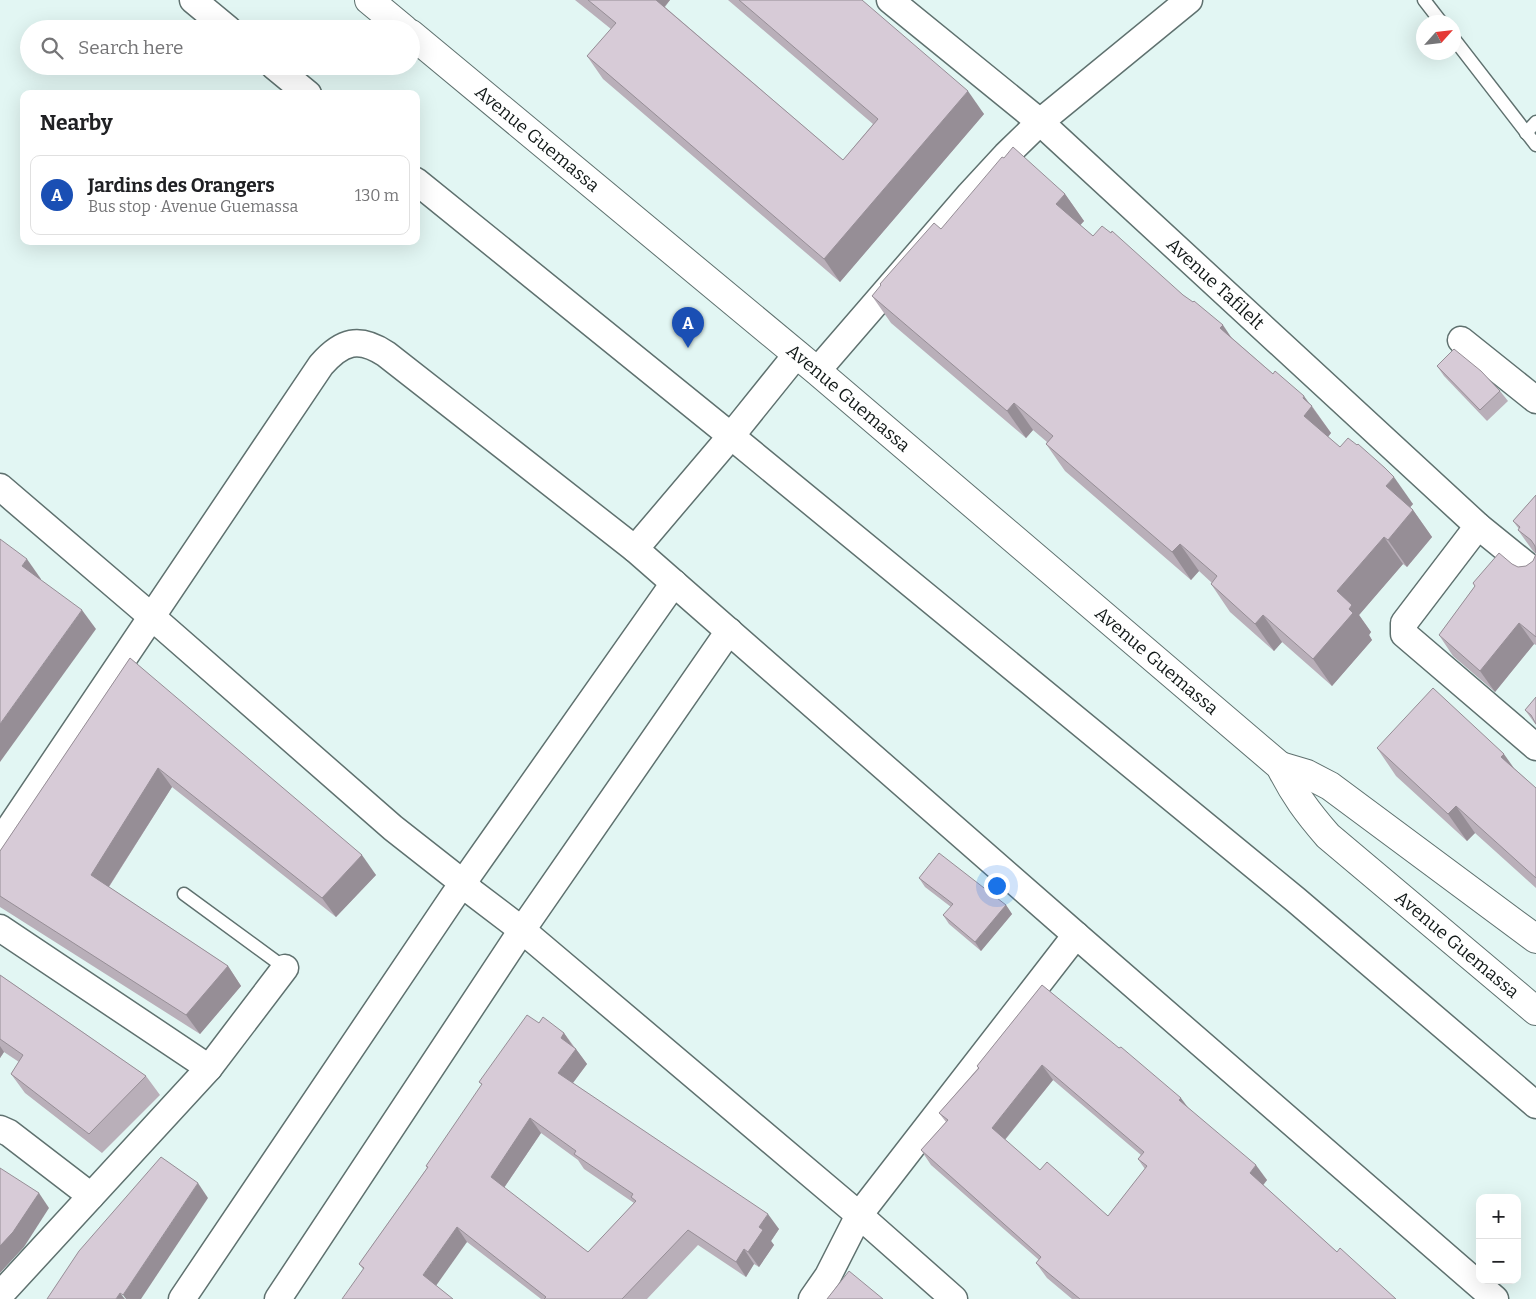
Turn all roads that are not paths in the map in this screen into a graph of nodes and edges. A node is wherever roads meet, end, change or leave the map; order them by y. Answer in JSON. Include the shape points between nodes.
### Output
{"nodes":[{"id":1,"x":193,"y":0,"type":"edge"},
{"id":2,"x":369,"y":0,"type":"edge"},
{"id":3,"x":890,"y":0,"type":"edge"},
{"id":4,"x":1190,"y":0,"type":"edge"},
{"id":5,"x":1424,"y":0,"type":"edge"},
{"id":6,"x":1436,"y":15,"type":"edge"},
{"id":7,"x":217,"y":20,"type":"edge"},
{"id":8,"x":393,"y":20,"type":"edge"},
{"id":9,"x":420,"y":41,"type":"edge"},
{"id":10,"x":1461,"y":48,"type":"edge"},
{"id":11,"x":285,"y":75,"type":"edge"},
{"id":12,"x":303,"y":90,"type":"edge"},
{"id":13,"x":1040,"y":122,"type":"junction"},
{"id":14,"x":1536,"y":122,"type":"edge"},
{"id":15,"x":1526,"y":133,"type":"junction"},
{"id":16,"x":1536,"y":145,"type":"edge"},
{"id":17,"x":420,"y":184,"type":"edge"},
{"id":18,"x":1461,"y":340,"type":"dead end"},
{"id":19,"x":797,"y":354,"type":"junction"},
{"id":20,"x":817,"y":371,"type":"junction"},
{"id":21,"x":1536,"y":400,"type":"edge"},
{"id":22,"x":732,"y":436,"type":"junction"},
{"id":23,"x":0,"y":488,"type":"edge"},
{"id":24,"x":1478,"y":526,"type":"junction"},
{"id":25,"x":635,"y":549,"type":"junction"},
{"id":26,"x":1536,"y":573,"type":"edge"},
{"id":27,"x":674,"y":583,"type":"junction"},
{"id":28,"x":152,"y":617,"type":"junction"},
{"id":29,"x":728,"y":631,"type":"junction"},
{"id":30,"x":1536,"y":747,"type":"edge"},
{"id":31,"x":1280,"y":766,"type":"junction"},
{"id":32,"x":0,"y":842,"type":"edge"},
{"id":33,"x":463,"y":883,"type":"junction"},
{"id":34,"x":184,"y":894,"type":"dead end"},
{"id":35,"x":0,"y":928,"type":"edge"},
{"id":36,"x":522,"y":930,"type":"junction"},
{"id":37,"x":1076,"y":935,"type":"junction"},
{"id":38,"x":1536,"y":939,"type":"edge"},
{"id":39,"x":284,"y":968,"type":"joint"},
{"id":40,"x":1536,"y":1011,"type":"edge"},
{"id":41,"x":210,"y":1068,"type":"junction"},
{"id":42,"x":1536,"y":1105,"type":"edge"},
{"id":43,"x":0,"y":1129,"type":"edge"},
{"id":44,"x":91,"y":1196,"type":"junction"},
{"id":45,"x":859,"y":1215,"type":"junction"},
{"id":46,"x":0,"y":1295,"type":"edge"},
{"id":47,"x":182,"y":1299,"type":"edge"},
{"id":48,"x":278,"y":1299,"type":"edge"},
{"id":49,"x":812,"y":1299,"type":"edge"},
{"id":50,"x":954,"y":1299,"type":"edge"},
{"id":51,"x":1495,"y":1299,"type":"edge"}],
"edges":[{"from":1,"to":7,"type":"street"},
{"from":2,"to":8,"type":"main road"},
{"from":3,"to":13,"type":"street","name":"Avenue Tafilelt"},
{"from":4,"to":13,"type":"street"},
{"from":5,"to":6,"type":"lane"},
{"from":9,"to":19,"type":"main road","name":"Avenue Guemassa"},
{"from":10,"to":15,"type":"lane"},
{"from":11,"to":12,"type":"street"},
{"from":13,"to":20,"type":"street","via":[[970,194]]},
{"from":13,"to":24,"type":"street","name":"Avenue Tafilelt"},
{"from":14,"to":15,"type":"lane"},
{"from":15,"to":16,"type":"lane"},
{"from":17,"to":22,"type":"street"},
{"from":18,"to":21,"type":"street"},
{"from":19,"to":20,"type":"main road","name":"Avenue Guemassa"},
{"from":19,"to":22,"type":"street"},
{"from":20,"to":31,"type":"main road","name":"Avenue Guemassa"},
{"from":22,"to":25,"type":"street"},
{"from":22,"to":42,"type":"street","via":[[1296,900]]},
{"from":23,"to":28,"type":"street"},
{"from":24,"to":26,"type":"street","name":"Avenue Tafilelt"},
{"from":24,"to":30,"type":"street","via":[[1404,624],[1404,634]]},
{"from":25,"to":27,"type":"street"},
{"from":25,"to":28,"type":"street","via":[[386,354],[373,346],[358,343],[330,354],[321,365]]},
{"from":27,"to":29,"type":"street"},
{"from":27,"to":33,"type":"street"},
{"from":28,"to":32,"type":"street"},
{"from":28,"to":33,"type":"street","via":[[393,828]]},
{"from":29,"to":36,"type":"street"},
{"from":29,"to":37,"type":"street"},
{"from":31,"to":38,"type":"main road","name":"Avenue Guemassa","via":[[1306,774],[1338,791]]},
{"from":31,"to":40,"type":"main road","name":"Avenue Guemassa","via":[[1293,792],[1328,836]]},
{"from":33,"to":36,"type":"street"},
{"from":33,"to":47,"type":"street"},
{"from":34,"to":39,"type":"lane"},
{"from":35,"to":41,"type":"street"},
{"from":36,"to":45,"type":"street"},
{"from":36,"to":48,"type":"street"},
{"from":37,"to":45,"type":"street"},
{"from":37,"to":51,"type":"street"},
{"from":39,"to":41,"type":"street"},
{"from":41,"to":44,"type":"street"},
{"from":43,"to":44,"type":"street"},
{"from":44,"to":46,"type":"street"},
{"from":45,"to":49,"type":"street","via":[[828,1276]]},
{"from":45,"to":50,"type":"street"}]}
